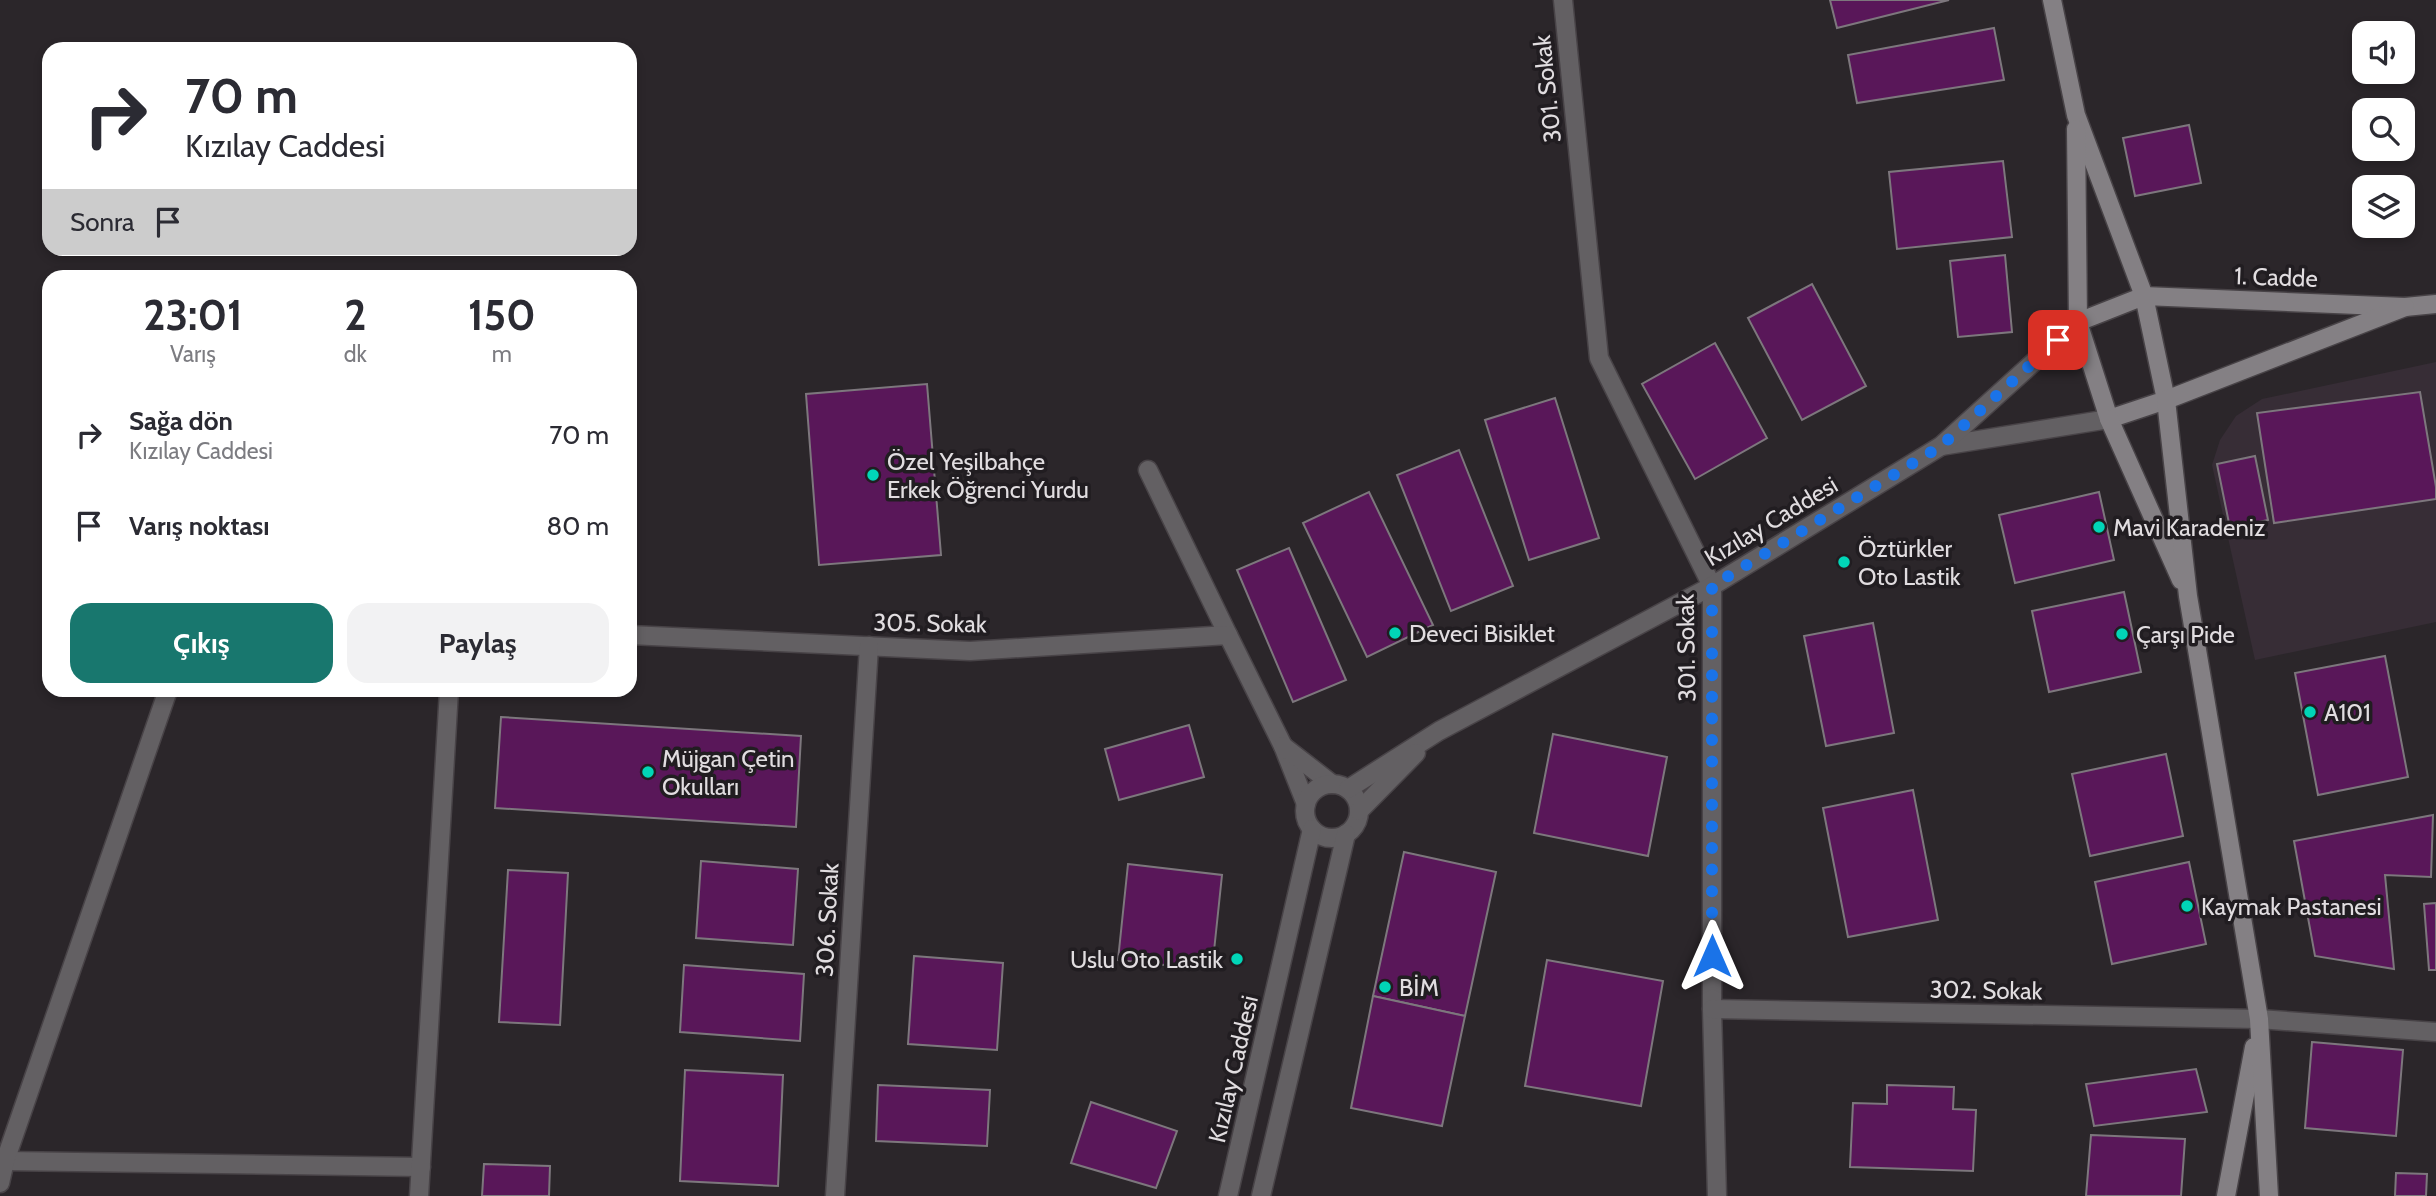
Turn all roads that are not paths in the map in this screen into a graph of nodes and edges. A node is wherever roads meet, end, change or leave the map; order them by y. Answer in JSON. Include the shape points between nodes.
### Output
{"nodes":[{"id":1,"x":1563,"y":0,"type":"edge"},
{"id":2,"x":2052,"y":0,"type":"edge"},
{"id":3,"x":2076,"y":115,"type":"junction"},
{"id":4,"x":2144,"y":296,"type":"junction"},
{"id":5,"x":2436,"y":304,"type":"edge"},
{"id":6,"x":2405,"y":307,"type":"junction"},
{"id":7,"x":2078,"y":322,"type":"junction"},
{"id":8,"x":2166,"y":400,"type":"junction"},
{"id":9,"x":2109,"y":419,"type":"junction"},
{"id":10,"x":1941,"y":446,"type":"junction"},
{"id":11,"x":1147,"y":470,"type":"dead end"},
{"id":12,"x":1712,"y":586,"type":"junction"},
{"id":13,"x":2188,"y":596,"type":"junction"},
{"id":14,"x":637,"y":635,"type":"edge"},
{"id":15,"x":1228,"y":635,"type":"junction"},
{"id":16,"x":869,"y":646,"type":"junction"},
{"id":17,"x":165,"y":697,"type":"edge"},
{"id":18,"x":449,"y":697,"type":"edge"},
{"id":19,"x":1438,"y":731,"type":"junction"},
{"id":20,"x":1283,"y":746,"type":"junction"},
{"id":21,"x":1340,"y":786,"type":"junction"},
{"id":22,"x":1306,"y":804,"type":"junction"},
{"id":23,"x":1359,"y":811,"type":"junction"},
{"id":24,"x":1312,"y":830,"type":"junction"},
{"id":25,"x":1346,"y":834,"type":"junction"},
{"id":26,"x":1712,"y":1009,"type":"junction"},
{"id":27,"x":2259,"y":1019,"type":"junction"},
{"id":28,"x":2436,"y":1032,"type":"edge"},
{"id":29,"x":5,"y":1161,"type":"junction"},
{"id":30,"x":421,"y":1167,"type":"junction"},
{"id":31,"x":0,"y":1183,"type":"edge"},
{"id":32,"x":419,"y":1196,"type":"edge"},
{"id":33,"x":835,"y":1196,"type":"edge"},
{"id":34,"x":1228,"y":1196,"type":"edge"},
{"id":35,"x":1261,"y":1196,"type":"edge"},
{"id":36,"x":1717,"y":1196,"type":"edge"},
{"id":37,"x":2227,"y":1196,"type":"edge"},
{"id":38,"x":2269,"y":1196,"type":"edge"}],
"edges":[{"from":1,"to":12,"type":"street","name":"301. Sokak","via":[[1599,358]]},
{"from":2,"to":3,"type":"street"},
{"from":3,"to":4,"type":"street"},
{"from":3,"to":7,"type":"street"},
{"from":4,"to":6,"type":"street","name":"1. Cadde"},
{"from":4,"to":7,"type":"street"},
{"from":4,"to":8,"type":"street"},
{"from":5,"to":6,"type":"street","name":"1. Cadde"},
{"from":6,"to":8,"type":"street","name":"1. Cadde"},
{"from":7,"to":9,"type":"street"},
{"from":7,"to":10,"type":"street","name":"Kızılay Caddesi"},
{"from":8,"to":9,"type":"street","name":"1. Cadde"},
{"from":8,"to":13,"type":"street"},
{"from":9,"to":10,"type":"street","name":"Kızılay Caddesi"},
{"from":9,"to":13,"type":"street"},
{"from":10,"to":12,"type":"street","name":"Kızılay Caddesi"},
{"from":11,"to":15,"type":"street"},
{"from":12,"to":19,"type":"street","name":"Kızılay Caddesi"},
{"from":12,"to":26,"type":"street","name":"301. Sokak"},
{"from":13,"to":27,"type":"street"},
{"from":14,"to":16,"type":"street","name":"305. Sokak"},
{"from":15,"to":16,"type":"street","name":"305. Sokak","via":[[970,651]]},
{"from":15,"to":20,"type":"street"},
{"from":16,"to":33,"type":"street","name":"306. Sokak"},
{"from":17,"to":29,"type":"street"},
{"from":18,"to":30,"type":"street"},
{"from":19,"to":21,"type":"street","name":"Kızılay Caddesi"},
{"from":19,"to":23,"type":"street","name":"Kızılay Caddesi"},
{"from":20,"to":21,"type":"street"},
{"from":20,"to":22,"type":"street"},
{"from":21,"to":22,"type":"street","via":[[1316,789]]},
{"from":21,"to":23,"type":"street","via":[[1354,795]]},
{"from":22,"to":24,"type":"street"},
{"from":23,"to":25,"type":"street"},
{"from":24,"to":25,"type":"street","via":[[1329,838]]},
{"from":24,"to":34,"type":"street","name":"Kızılay Caddesi"},
{"from":25,"to":35,"type":"street"},
{"from":26,"to":27,"type":"street","name":"302. Sokak"},
{"from":26,"to":36,"type":"street","name":"301. Sokak"},
{"from":27,"to":28,"type":"street","name":"302. Sokak"},
{"from":27,"to":37,"type":"street"},
{"from":27,"to":38,"type":"street"},
{"from":29,"to":30,"type":"street"},
{"from":29,"to":31,"type":"street"},
{"from":30,"to":32,"type":"street"}]}
